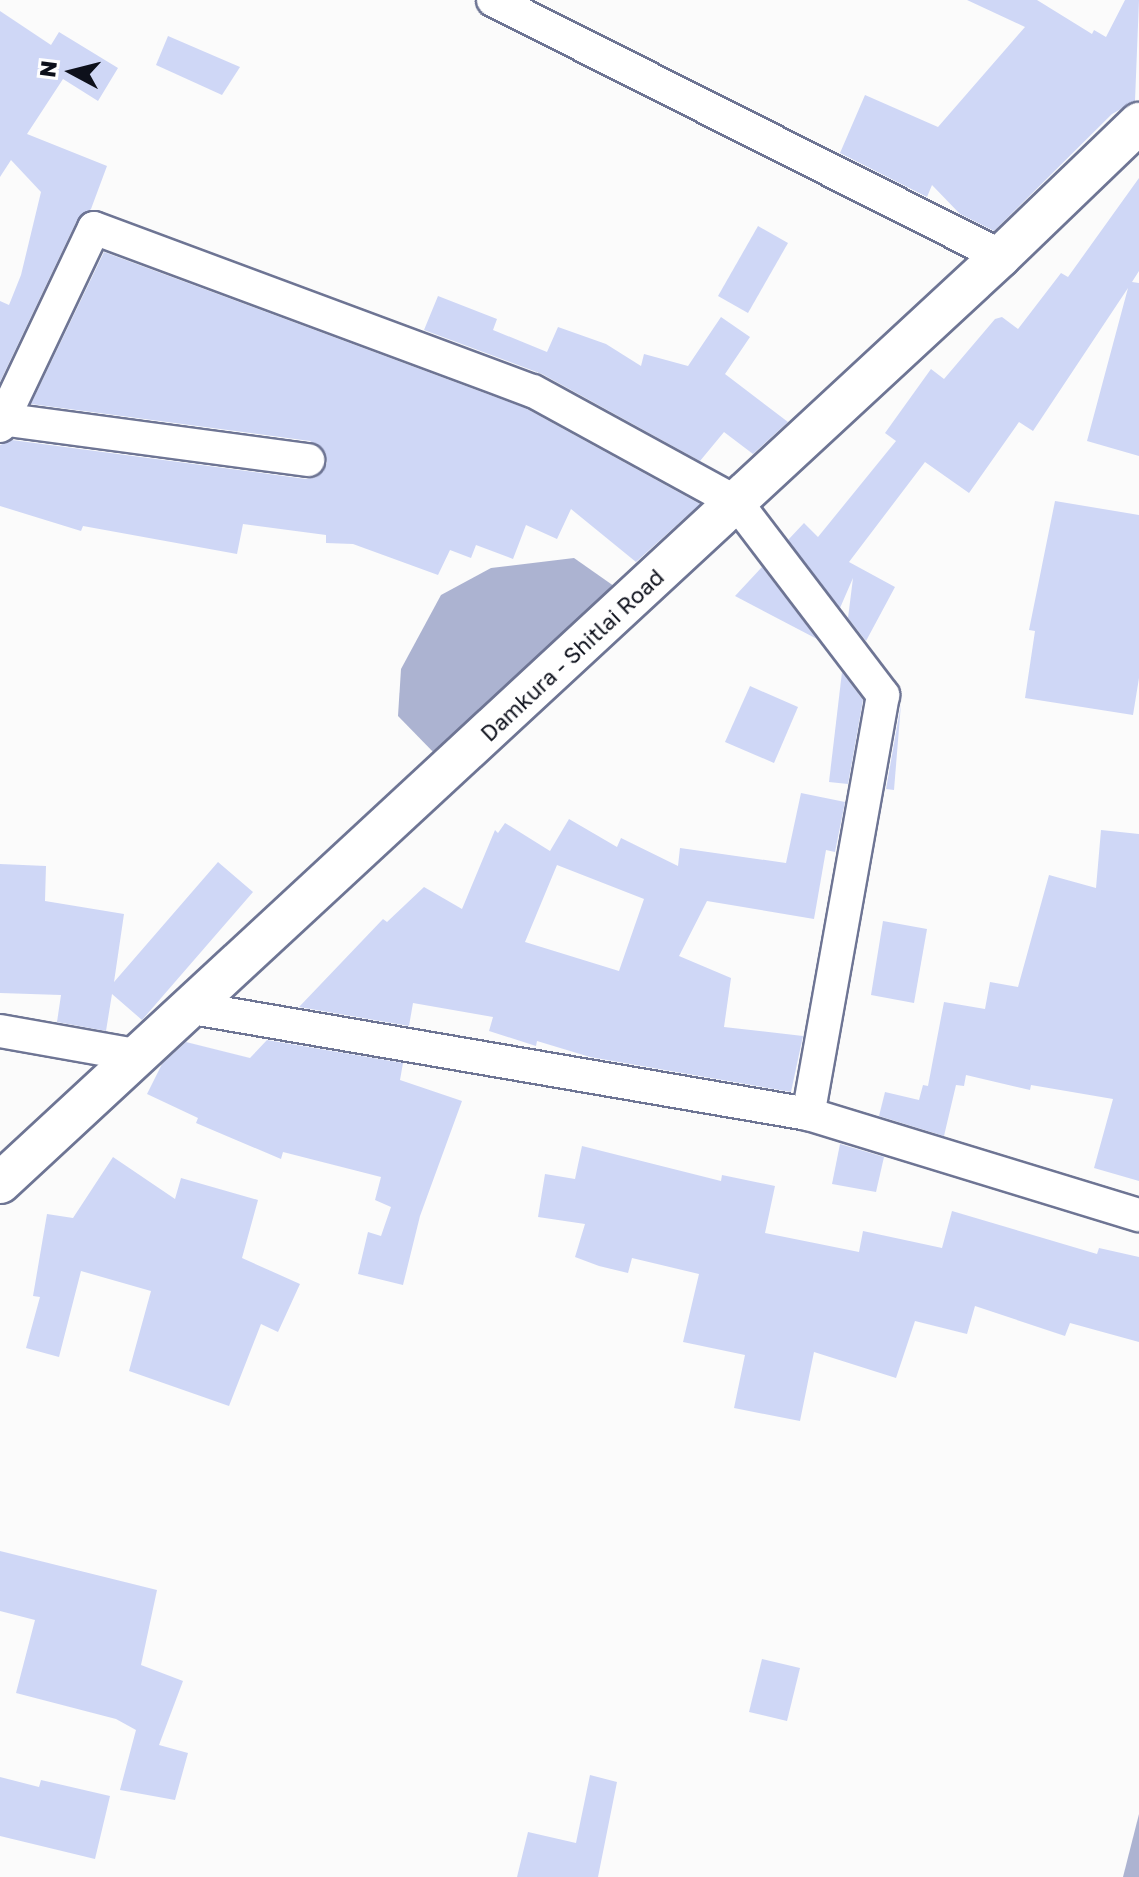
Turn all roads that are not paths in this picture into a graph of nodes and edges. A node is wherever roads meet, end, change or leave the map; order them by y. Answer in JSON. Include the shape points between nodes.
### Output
{"nodes":[{"id":1,"x":493,"y":0,"type":"edge"},
{"id":2,"x":1139,"y":123,"type":"edge"},
{"id":3,"x":1001,"y":256,"type":"junction"},
{"id":4,"x":1,"y":422,"type":"edge"},
{"id":5,"x":308,"y":460,"type":"dead end"},
{"id":6,"x":736,"y":502,"type":"junction"},
{"id":7,"x":193,"y":1008,"type":"junction"},
{"id":8,"x":0,"y":1031,"type":"edge"},
{"id":9,"x":141,"y":1056,"type":"junction"},
{"id":10,"x":808,"y":1114,"type":"junction"},
{"id":11,"x":0,"y":1183,"type":"edge"},
{"id":12,"x":1139,"y":1215,"type":"edge"}],
"edges":[{"from":1,"to":3,"type":"street"},
{"from":2,"to":3,"type":"street","name":"Damkura - Shitlai Road"},
{"from":3,"to":6,"type":"street","name":"Damkura - Shitlai Road"},
{"from":4,"to":5,"type":"street"},
{"from":4,"to":6,"type":"street","via":[[94,228],[533,391]]},
{"from":6,"to":7,"type":"street","name":"Damkura - Shitlai Road"},
{"from":6,"to":10,"type":"street","via":[[883,695]]},
{"from":7,"to":9,"type":"street","name":"Damkura - Shitlai Road"},
{"from":7,"to":10,"type":"street"},
{"from":8,"to":9,"type":"street"},
{"from":9,"to":11,"type":"street","name":"Damkura - Shitlai Road"},
{"from":10,"to":12,"type":"street"}]}
